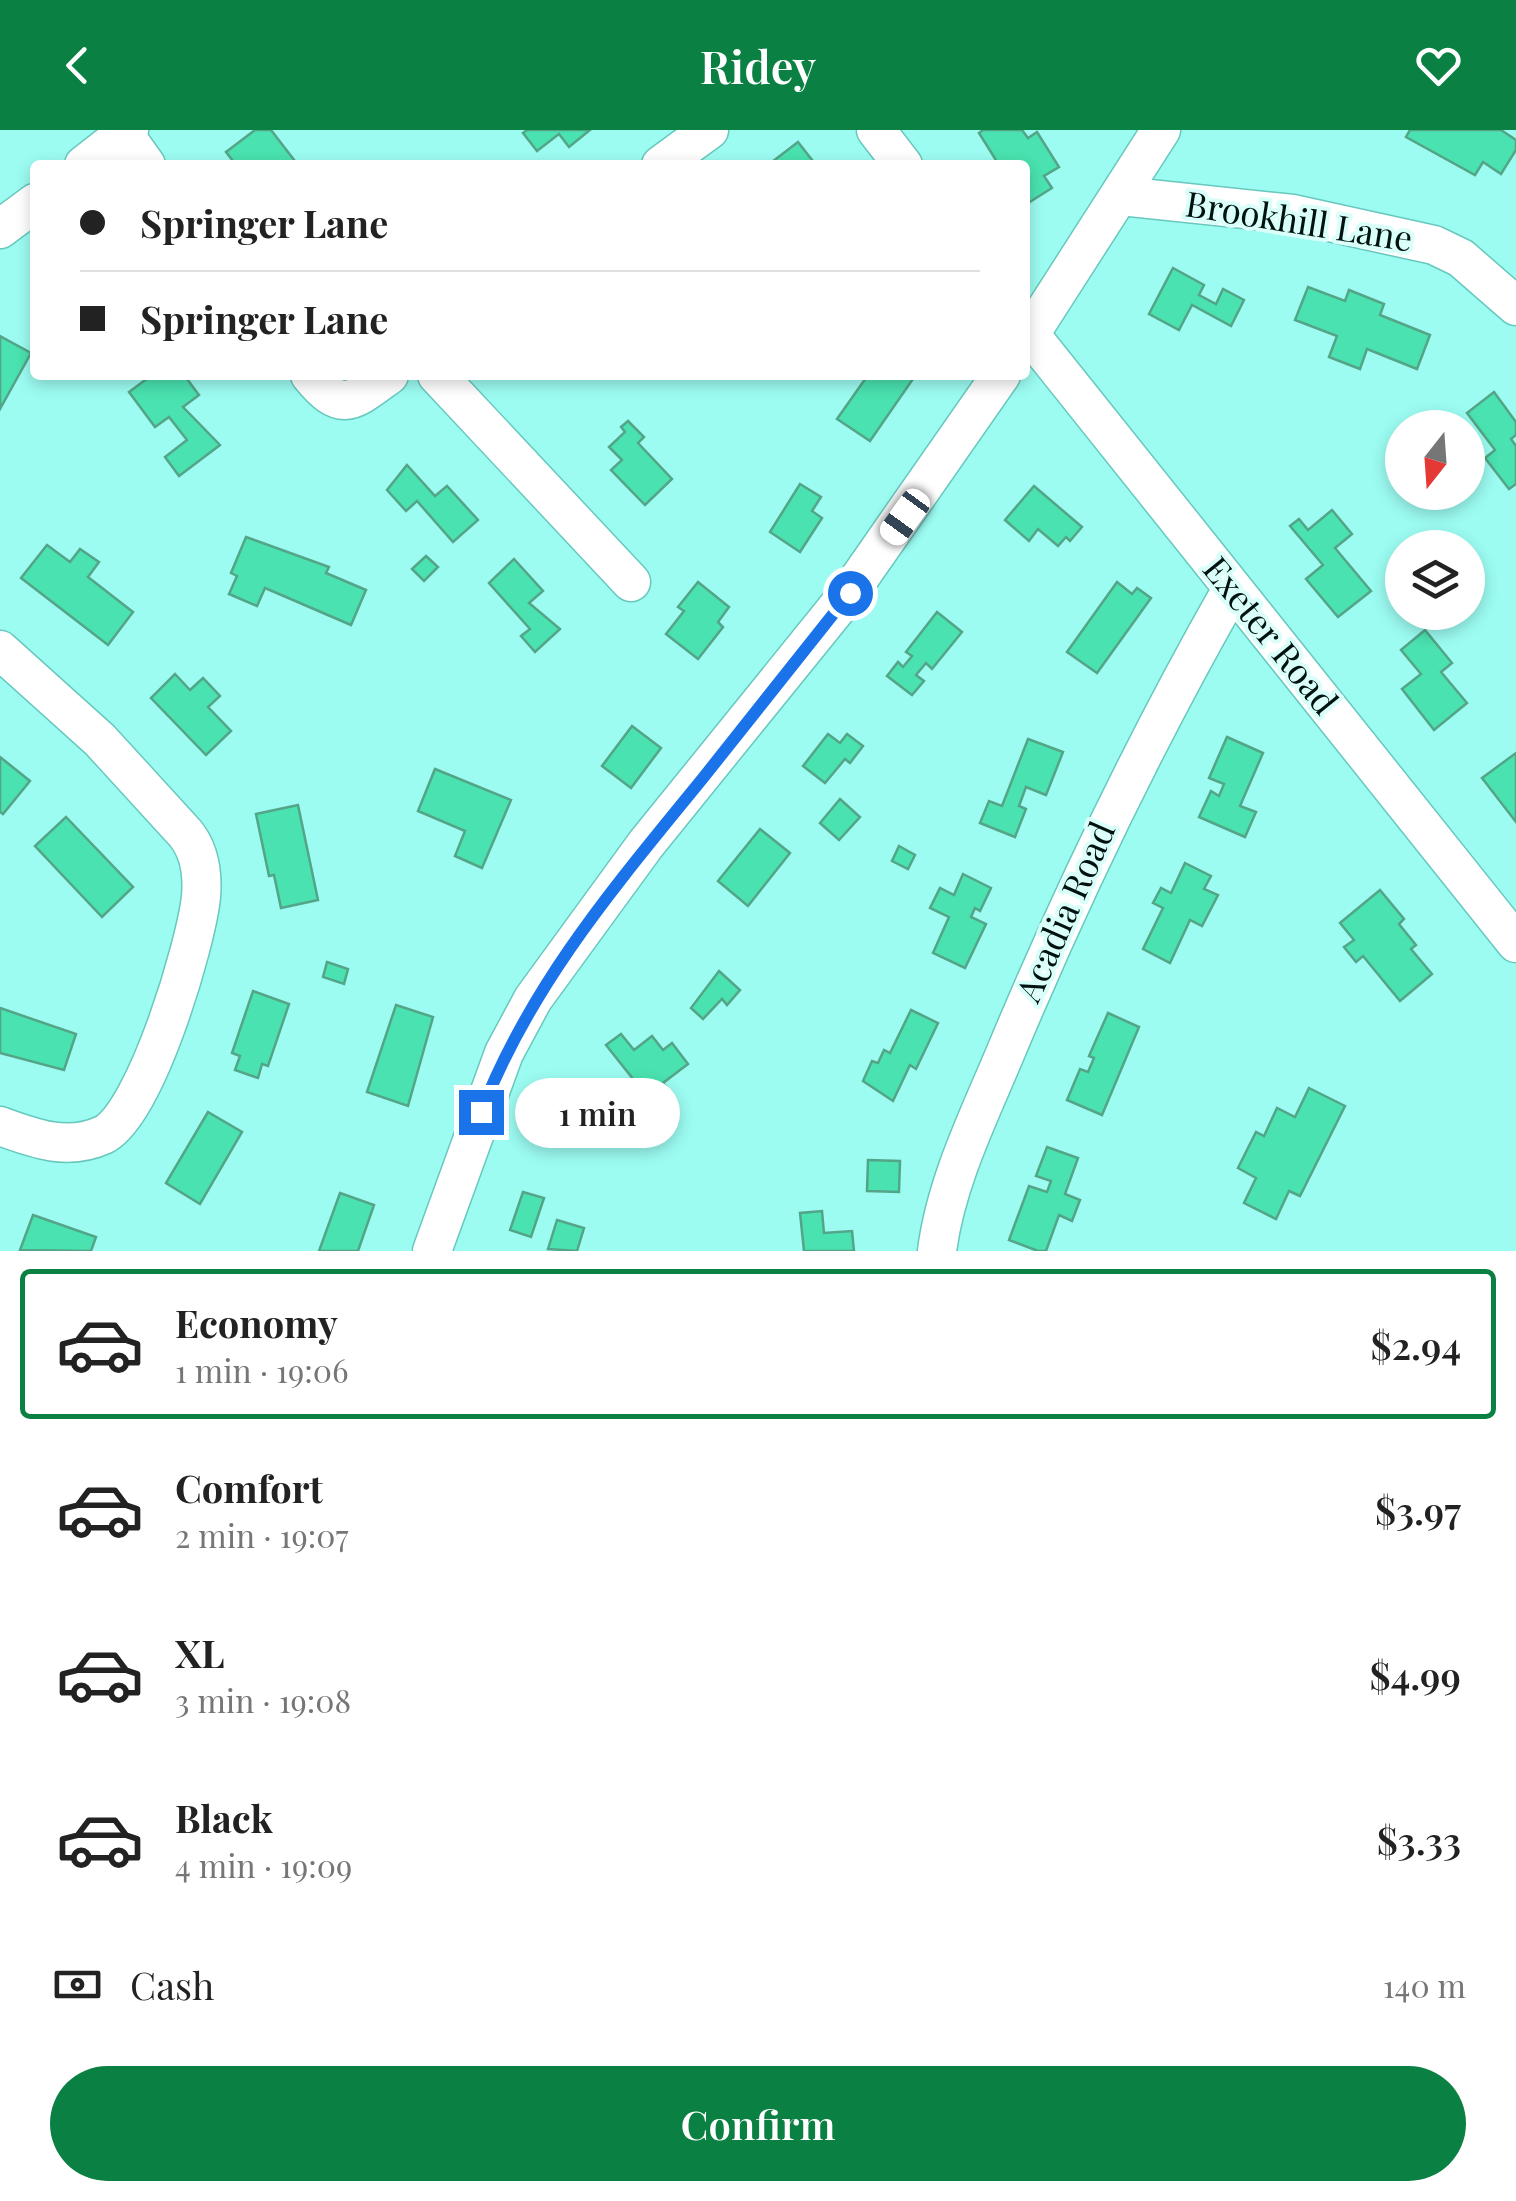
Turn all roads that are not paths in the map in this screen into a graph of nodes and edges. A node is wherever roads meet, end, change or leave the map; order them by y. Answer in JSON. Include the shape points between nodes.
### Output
{"nodes":[{"id":1,"x":709,"y":130,"type":"edge"},
{"id":2,"x":876,"y":130,"type":"edge"},
{"id":3,"x":1161,"y":130,"type":"edge"},
{"id":4,"x":125,"y":131,"type":"edge"},
{"id":5,"x":90,"y":160,"type":"edge"},
{"id":6,"x":143,"y":160,"type":"edge"},
{"id":7,"x":668,"y":160,"type":"edge"},
{"id":8,"x":899,"y":160,"type":"edge"},
{"id":9,"x":1121,"y":196,"type":"junction"},
{"id":10,"x":30,"y":207,"type":"edge"},
{"id":11,"x":0,"y":230,"type":"edge"},
{"id":12,"x":1516,"y":306,"type":"edge"},
{"id":13,"x":1030,"y":331,"type":"edge"},
{"id":14,"x":1030,"y":339,"type":"edge"},
{"id":15,"x":382,"y":380,"type":"edge"},
{"id":16,"x":442,"y":380,"type":"edge"},
{"id":17,"x":998,"y":380,"type":"edge"},
{"id":18,"x":320,"y":386,"type":"edge"},
{"id":19,"x":631,"y":582,"type":"dead end"},
{"id":20,"x":1232,"y":590,"type":"junction"},
{"id":21,"x":0,"y":650,"type":"edge"},
{"id":22,"x":1516,"y":943,"type":"edge"},
{"id":23,"x":0,"y":1126,"type":"edge"},
{"id":24,"x":432,"y":1251,"type":"edge"},
{"id":25,"x":937,"y":1251,"type":"edge"}],
"edges":[{"from":1,"to":7,"type":"street"},
{"from":2,"to":8,"type":"street"},
{"from":3,"to":9,"type":"street"},
{"from":4,"to":5,"type":"street"},
{"from":4,"to":6,"type":"street"},
{"from":9,"to":12,"type":"street","name":"Brookhill Lane","via":[[1293,214],[1434,245],[1461,258]]},
{"from":9,"to":13,"type":"street"},
{"from":10,"to":11,"type":"street"},
{"from":14,"to":20,"type":"street","name":"Exeter Road"},
{"from":15,"to":18,"type":"street","via":[[352,400]]},
{"from":16,"to":19,"type":"street"},
{"from":17,"to":24,"type":"street","via":[[850,593],[646,844],[533,999],[504,1053]]},
{"from":20,"to":22,"type":"street","name":"Exeter Road"},
{"from":20,"to":25,"type":"street","name":"Acadia Road","via":[[1104,824],[968,1143]]},
{"from":21,"to":23,"type":"street","via":[[100,740],[198,848],[201,893],[195,937],[148,1072],[117,1124],[71,1145]]}]}
